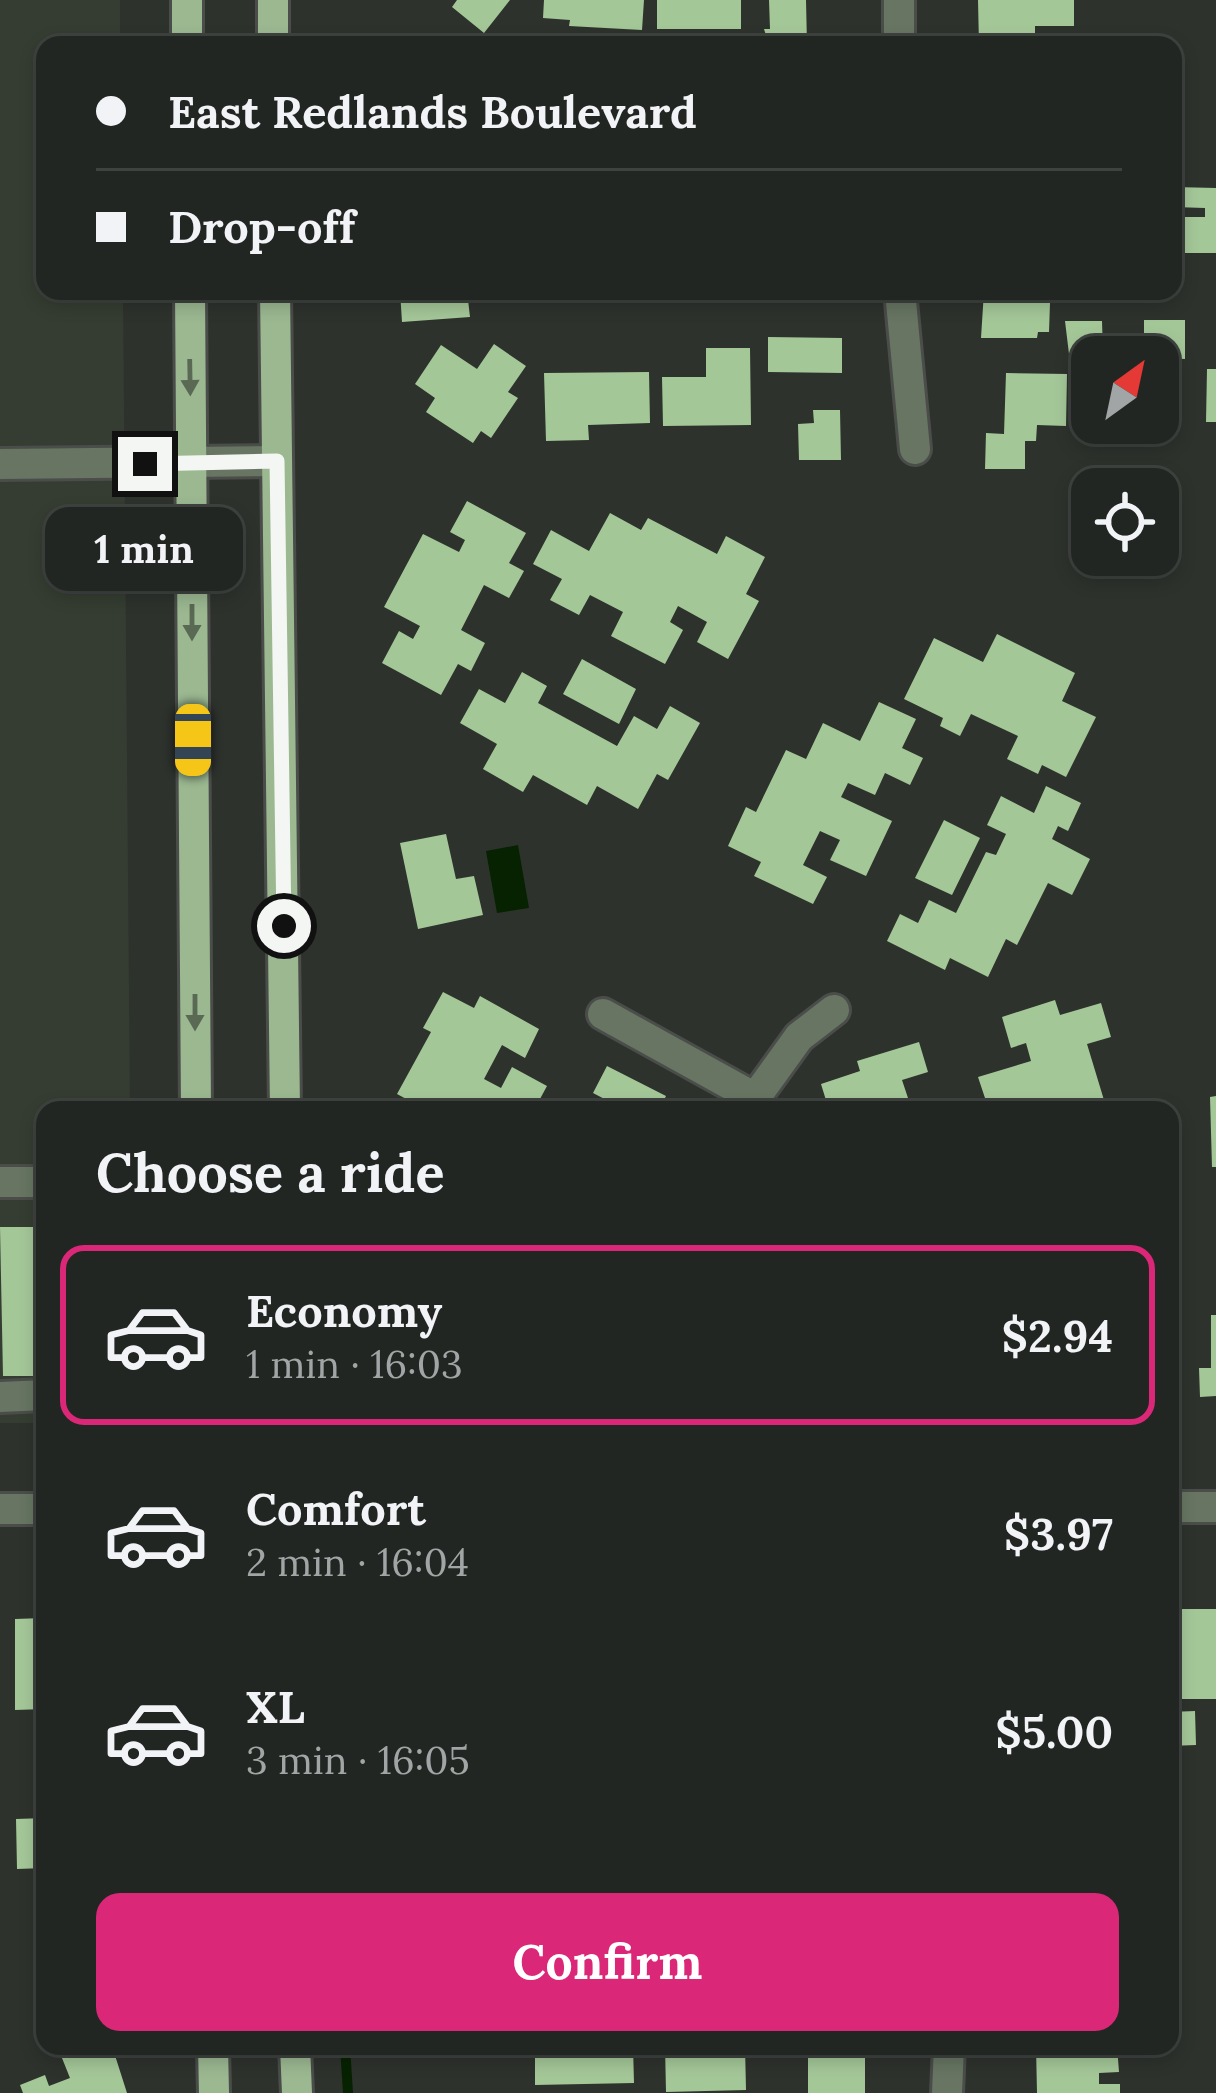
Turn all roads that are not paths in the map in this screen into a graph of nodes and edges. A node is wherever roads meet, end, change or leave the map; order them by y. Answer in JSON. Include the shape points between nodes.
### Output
{"nodes":[{"id":1,"x":187,"y":0,"type":"edge"},
{"id":2,"x":273,"y":0,"type":"edge"},
{"id":3,"x":898,"y":0,"type":"edge"},
{"id":4,"x":188,"y":36,"type":"edge"},
{"id":5,"x":273,"y":36,"type":"edge"},
{"id":6,"x":899,"y":36,"type":"edge"},
{"id":7,"x":190,"y":300,"type":"edge"},
{"id":8,"x":275,"y":300,"type":"edge"},
{"id":9,"x":901,"y":300,"type":"edge"},
{"id":10,"x":915,"y":448,"type":"dead end"},
{"id":11,"x":277,"y":461,"type":"junction"},
{"id":12,"x":191,"y":463,"type":"junction"},
{"id":13,"x":0,"y":464,"type":"edge"},
{"id":14,"x":834,"y":1010,"type":"dead end"},
{"id":15,"x":603,"y":1014,"type":"dead end"},
{"id":16,"x":196,"y":1101,"type":"edge"},
{"id":17,"x":285,"y":1101,"type":"edge"},
{"id":18,"x":750,"y":1101,"type":"edge"},
{"id":19,"x":757,"y":1101,"type":"edge"},
{"id":20,"x":0,"y":1182,"type":"edge"},
{"id":21,"x":36,"y":1182,"type":"edge"},
{"id":22,"x":36,"y":1395,"type":"edge"},
{"id":23,"x":0,"y":1397,"type":"edge"},
{"id":24,"x":1179,"y":1507,"type":"edge"},
{"id":25,"x":1216,"y":1507,"type":"edge"},
{"id":26,"x":0,"y":1509,"type":"edge"},
{"id":27,"x":36,"y":1509,"type":"edge"},
{"id":28,"x":213,"y":2055,"type":"edge"},
{"id":29,"x":295,"y":2055,"type":"edge"},
{"id":30,"x":949,"y":2055,"type":"edge"},
{"id":31,"x":214,"y":2093,"type":"edge"},
{"id":32,"x":296,"y":2093,"type":"edge"},
{"id":33,"x":947,"y":2093,"type":"edge"}],
"edges":[{"from":1,"to":4,"type":"main road"},
{"from":2,"to":5,"type":"main road"},
{"from":3,"to":6,"type":"street"},
{"from":7,"to":12,"type":"main road","one_way":true},
{"from":8,"to":11,"type":"main road"},
{"from":9,"to":10,"type":"street"},
{"from":11,"to":12,"type":"street"},
{"from":11,"to":17,"type":"main road"},
{"from":12,"to":13,"type":"street"},
{"from":12,"to":16,"type":"main road","one_way":true},
{"from":14,"to":19,"type":"street","via":[[799,1036]]},
{"from":15,"to":18,"type":"street"},
{"from":20,"to":21,"type":"street"},
{"from":22,"to":23,"type":"street"},
{"from":24,"to":25,"type":"street"},
{"from":26,"to":27,"type":"street"},
{"from":28,"to":31,"type":"main road"},
{"from":29,"to":32,"type":"main road"},
{"from":30,"to":33,"type":"street"}]}
